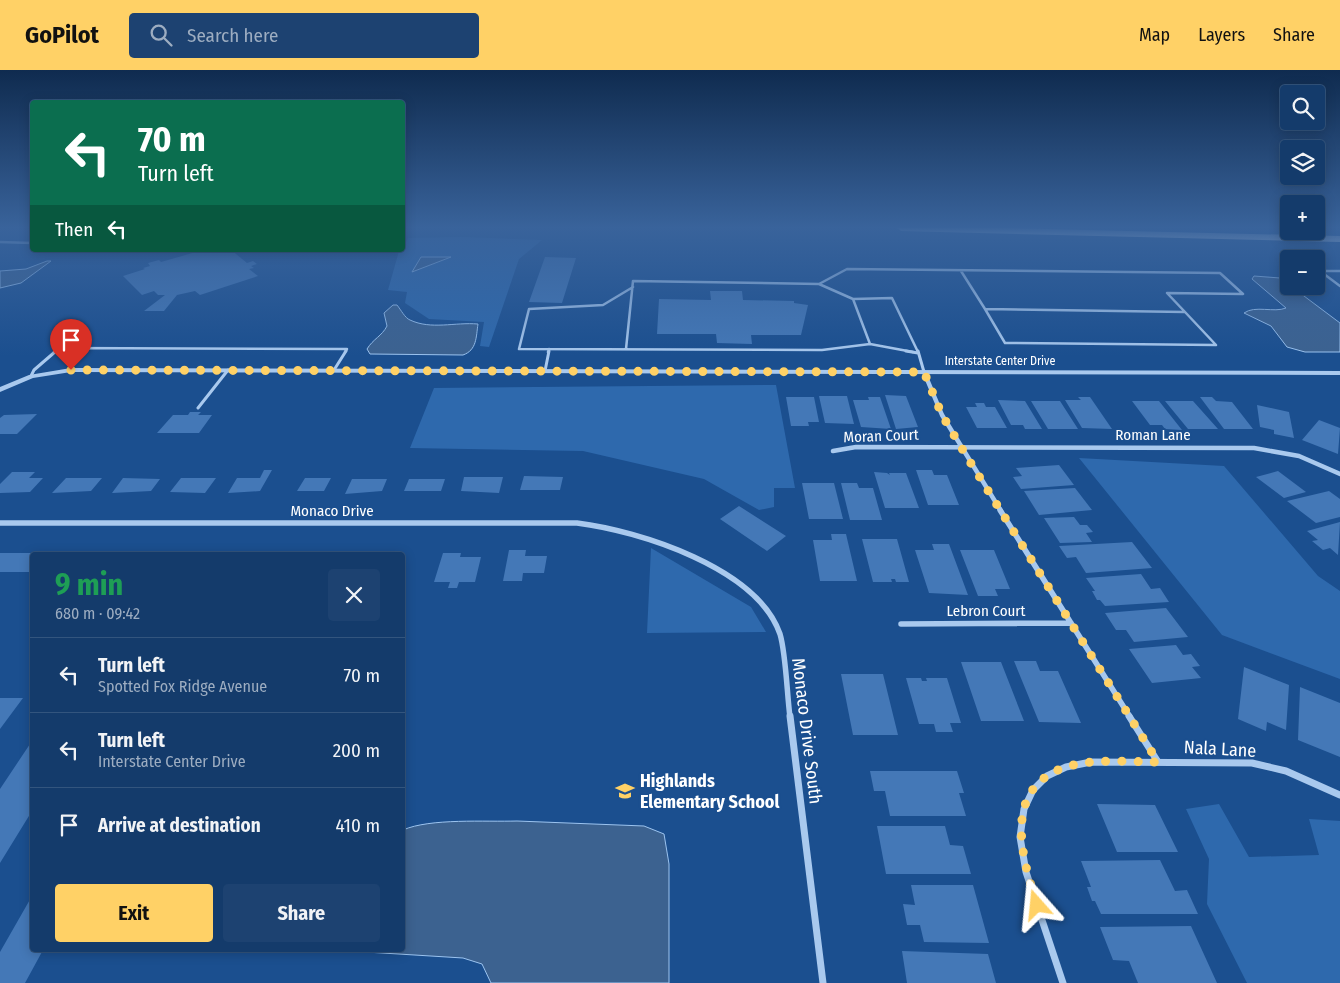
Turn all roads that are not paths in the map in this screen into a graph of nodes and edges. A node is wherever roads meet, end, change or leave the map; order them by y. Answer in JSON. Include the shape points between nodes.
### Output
{"nodes":[{"id":1,"x":844,"y":271,"type":"edge"},
{"id":2,"x":939,"y":271,"type":"edge"},
{"id":3,"x":961,"y":271,"type":"junction"},
{"id":4,"x":1340,"y":271,"type":"edge"},
{"id":5,"x":819,"y":284,"type":"junction"},
{"id":6,"x":1340,"y":286,"type":"edge"},
{"id":7,"x":632,"y":287,"type":"junction"},
{"id":8,"x":853,"y":299,"type":"junction"},
{"id":9,"x":984,"y":309,"type":"junction"},
{"id":10,"x":1185,"y":312,"type":"junction"},
{"id":11,"x":870,"y":344,"type":"junction"},
{"id":12,"x":626,"y":349,"type":"junction"},
{"id":13,"x":549,"y":350,"type":"junction"},
{"id":14,"x":918,"y":353,"type":"junction"},
{"id":15,"x":228,"y":370,"type":"junction"},
{"id":16,"x":334,"y":370,"type":"junction"},
{"id":17,"x":545,"y":371,"type":"junction"},
{"id":18,"x":924,"y":372,"type":"junction"},
{"id":19,"x":1340,"y":373,"type":"edge"},
{"id":20,"x":31,"y":376,"type":"junction"},
{"id":21,"x":0,"y":390,"type":"edge"},
{"id":22,"x":198,"y":408,"type":"dead end"},
{"id":23,"x":961,"y":447,"type":"junction"},
{"id":24,"x":833,"y":451,"type":"dead end"},
{"id":25,"x":1340,"y":474,"type":"edge"},
{"id":26,"x":0,"y":523,"type":"edge"},
{"id":27,"x":662,"y":543,"type":"joint"},
{"id":28,"x":1071,"y":623,"type":"junction"},
{"id":29,"x":900,"y":624,"type":"dead end"},
{"id":30,"x":1158,"y":762,"type":"junction"},
{"id":31,"x":1340,"y":795,"type":"edge"},
{"id":32,"x":823,"y":983,"type":"edge"},
{"id":33,"x":1063,"y":983,"type":"edge"}],
"edges":[{"from":1,"to":5,"type":"lane"},
{"from":2,"to":3,"type":"lane"},
{"from":3,"to":9,"type":"lane"},
{"from":3,"to":10,"type":"lane","via":[[1220,274],[1242,294],[1167,294]]},
{"from":4,"to":6,"type":"lane","via":[[1320,271]]},
{"from":5,"to":7,"type":"lane","via":[[633,281]]},
{"from":5,"to":8,"type":"lane"},
{"from":7,"to":12,"type":"lane"},
{"from":7,"to":13,"type":"lane","via":[[603,305],[530,309],[519,349]]},
{"from":8,"to":11,"type":"lane"},
{"from":8,"to":14,"type":"lane","via":[[892,298]]},
{"from":9,"to":10,"type":"lane"},
{"from":9,"to":10,"type":"lane","via":[[1005,344],[1216,345]]},
{"from":11,"to":12,"type":"lane","via":[[822,350]]},
{"from":11,"to":14,"type":"lane"},
{"from":12,"to":13,"type":"lane"},
{"from":13,"to":17,"type":"lane"},
{"from":14,"to":18,"type":"lane"},
{"from":15,"to":16,"type":"street","name":"Interstate Center Drive"},
{"from":15,"to":20,"type":"street","name":"Interstate Center Drive","via":[[71,370]]},
{"from":15,"to":22,"type":"lane"},
{"from":16,"to":17,"type":"street","name":"Interstate Center Drive"},
{"from":16,"to":20,"type":"lane","via":[[347,349],[59,348]]},
{"from":17,"to":18,"type":"street","name":"Interstate Center Drive"},
{"from":18,"to":19,"type":"street","name":"Interstate Center Drive"},
{"from":18,"to":23,"type":"street","via":[[942,415]]},
{"from":20,"to":21,"type":"street","name":"Interstate Center Drive"},
{"from":23,"to":24,"type":"street","name":"Moran Court","via":[[856,447]]},
{"from":23,"to":25,"type":"street","name":"Roman Lane","via":[[1254,448],[1299,456]]},
{"from":23,"to":28,"type":"street"},
{"from":26,"to":27,"type":"street","name":"Monaco Drive","via":[[577,523],[610,527]]},
{"from":27,"to":32,"type":"street","name":"Monaco Drive South","via":[[738,582],[757,597],[780,635]]},
{"from":28,"to":29,"type":"street","name":"Lebron Court"},
{"from":28,"to":30,"type":"street"},
{"from":30,"to":31,"type":"street","name":"Nala Lane","via":[[1252,764],[1286,771]]},
{"from":30,"to":33,"type":"street","name":"Nala Lane","via":[[1091,762],[1066,767],[1047,776],[1033,790],[1024,809],[1020,838],[1023,857]]}]}
